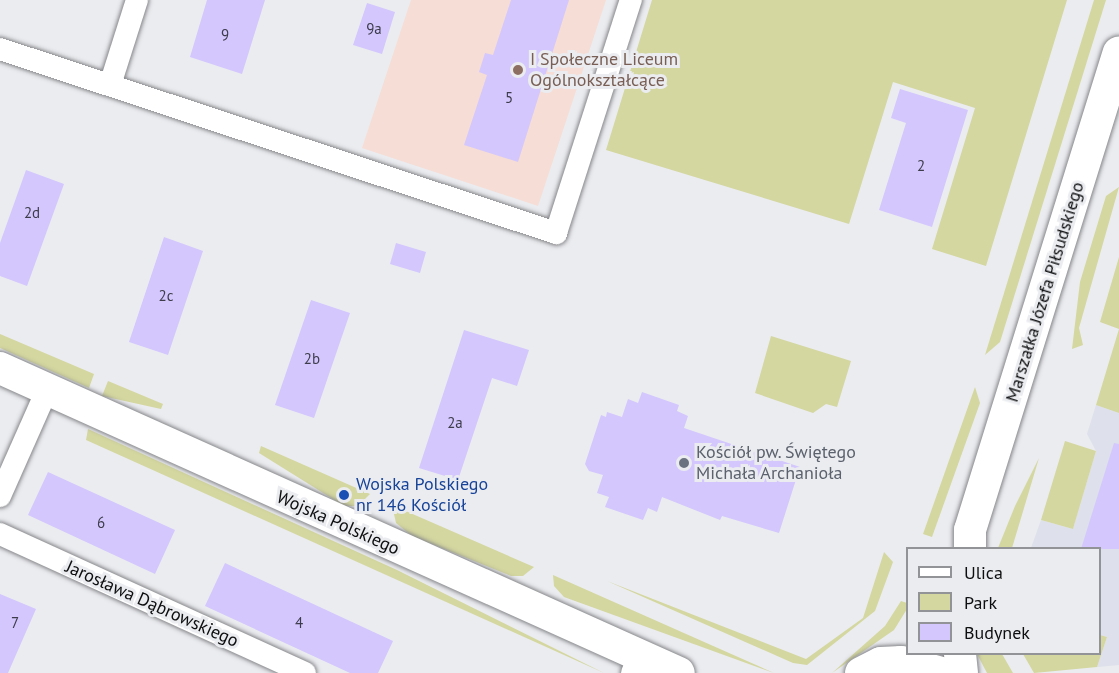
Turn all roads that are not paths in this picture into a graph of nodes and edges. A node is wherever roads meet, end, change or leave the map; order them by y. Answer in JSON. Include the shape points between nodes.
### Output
{"nodes":[{"id":1,"x":137,"y":0,"type":"edge"},
{"id":2,"x":631,"y":0,"type":"edge"},
{"id":3,"x":0,"y":49,"type":"edge"},
{"id":4,"x":1119,"y":53,"type":"edge"},
{"id":5,"x":110,"y":85,"type":"junction"},
{"id":6,"x":0,"y":368,"type":"edge"},
{"id":7,"x":47,"y":390,"type":"junction"},
{"id":8,"x":0,"y":496,"type":"edge"},
{"id":9,"x":0,"y":534,"type":"edge"},
{"id":10,"x":964,"y":542,"type":"edge"},
{"id":11,"x":906,"y":642,"type":"edge"},
{"id":12,"x":960,"y":655,"type":"edge"},
{"id":13,"x":636,"y":665,"type":"edge"},
{"id":14,"x":871,"y":668,"type":"edge"},
{"id":15,"x":305,"y":673,"type":"edge"},
{"id":16,"x":679,"y":673,"type":"edge"},
{"id":17,"x":942,"y":673,"type":"edge"},
{"id":18,"x":962,"y":673,"type":"edge"}],
"edges":[{"from":1,"to":5,"type":"street"},
{"from":2,"to":5,"type":"street","via":[[556,233]]},
{"from":3,"to":5,"type":"street"},
{"from":4,"to":10,"type":"street","name":"Marszałka Józefa Piłsudskiego"},
{"from":6,"to":7,"type":"street","name":"Wojska Polskiego"},
{"from":7,"to":8,"type":"street"},
{"from":7,"to":13,"type":"street","name":"Wojska Polskiego"},
{"from":9,"to":15,"type":"street","name":"Jarosława Dąbrowskiego"},
{"from":11,"to":14,"type":"street"},
{"from":12,"to":18,"type":"street"},
{"from":13,"to":16,"type":"street","name":"Wojska Polskiego"},
{"from":14,"to":17,"type":"street","via":[[910,663]]}]}
